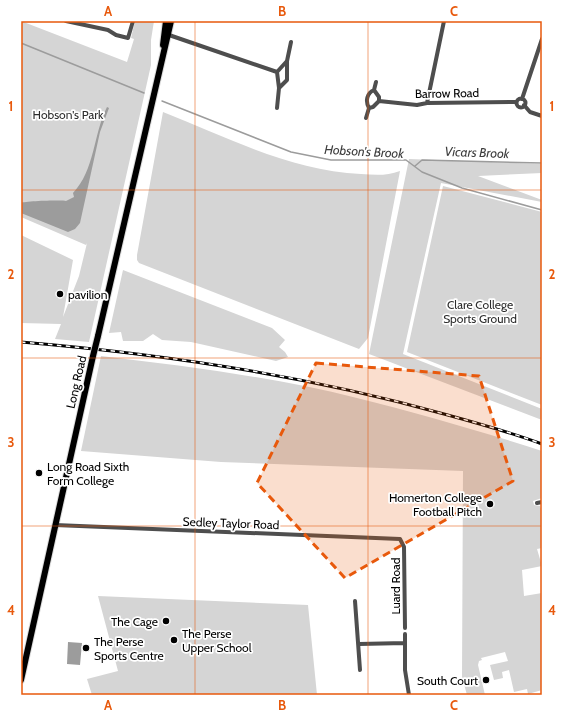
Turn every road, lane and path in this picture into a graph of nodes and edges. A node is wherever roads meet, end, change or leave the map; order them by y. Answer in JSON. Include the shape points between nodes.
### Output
{"nodes":[{"id":1,"x":66,"y":21,"type":"edge"},
{"id":2,"x":133,"y":21,"type":"edge"},
{"id":3,"x":166,"y":21,"type":"edge"},
{"id":4,"x":171,"y":21,"type":"edge"},
{"id":5,"x":444,"y":21,"type":"edge"},
{"id":6,"x":169,"y":35,"type":"junction"},
{"id":7,"x":542,"y":39,"type":"edge"},
{"id":8,"x":291,"y":42,"type":"dead end"},
{"id":9,"x":286,"y":61,"type":"junction"},
{"id":10,"x":277,"y":72,"type":"junction"},
{"id":11,"x":376,"y":82,"type":"dead end"},
{"id":12,"x":279,"y":88,"type":"junction"},
{"id":13,"x":156,"y":90,"type":"junction"},
{"id":14,"x":374,"y":90,"type":"junction"},
{"id":15,"x":522,"y":99,"type":"junction"},
{"id":16,"x":379,"y":101,"type":"junction"},
{"id":17,"x":516,"y":102,"type":"junction"},
{"id":18,"x":427,"y":103,"type":"junction"},
{"id":19,"x":524,"y":106,"type":"junction"},
{"id":20,"x":277,"y":108,"type":"dead end"},
{"id":21,"x":369,"y":108,"type":"junction"},
{"id":22,"x":542,"y":116,"type":"edge"},
{"id":23,"x":366,"y":118,"type":"dead end"},
{"id":24,"x":542,"y":502,"type":"edge"},
{"id":25,"x":537,"y":503,"type":"dead end"},
{"id":26,"x":55,"y":525,"type":"junction"},
{"id":27,"x":404,"y":544,"type":"joint"},
{"id":28,"x":355,"y":601,"type":"dead end"},
{"id":29,"x":405,"y":628,"type":"dead end"},
{"id":30,"x":405,"y":634,"type":"dead end"},
{"id":31,"x":405,"y":643,"type":"junction"},
{"id":32,"x":359,"y":644,"type":"junction"},
{"id":33,"x":360,"y":670,"type":"dead end"},
{"id":34,"x":21,"y":680,"type":"edge"},
{"id":35,"x":409,"y":695,"type":"edge"}],
"edges":[{"from":1,"to":2,"type":"street","via":[[108,30],[128,38]]},
{"from":3,"to":13,"type":"main road","name":"Long Road"},
{"from":4,"to":6,"type":"main road","name":"Long Road"},
{"from":5,"to":18,"type":"street"},
{"from":6,"to":10,"type":"street"},
{"from":6,"to":13,"type":"main road","name":"Long Road"},
{"from":7,"to":15,"type":"street"},
{"from":8,"to":9,"type":"street"},
{"from":9,"to":10,"type":"street"},
{"from":9,"to":12,"type":"street","via":[[287,80]]},
{"from":10,"to":12,"type":"street"},
{"from":11,"to":14,"type":"street"},
{"from":12,"to":20,"type":"street"},
{"from":13,"to":26,"type":"main road","name":"Long Road","bridge":true},
{"from":14,"to":16,"type":"street"},
{"from":14,"to":21,"type":"street","via":[[368,96]]},
{"from":15,"to":17,"type":"street"},
{"from":15,"to":19,"type":"street"},
{"from":16,"to":18,"type":"street","name":"Barrow Road","via":[[417,105]]},
{"from":16,"to":21,"type":"street"},
{"from":17,"to":18,"type":"street","name":"Barrow Road"},
{"from":17,"to":19,"type":"street","via":[[520,107]]},
{"from":19,"to":22,"type":"street","via":[[530,112]]},
{"from":21,"to":23,"type":"street"},
{"from":24,"to":25,"type":"street"},
{"from":26,"to":27,"type":"street","name":"Sedley Taylor Road","via":[[397,538]]},
{"from":26,"to":34,"type":"main road","name":"Long Road"},
{"from":27,"to":29,"type":"street","name":"Luard Road"},
{"from":28,"to":32,"type":"street"},
{"from":30,"to":31,"type":"street"},
{"from":31,"to":32,"type":"street"},
{"from":31,"to":35,"type":"street","via":[[405,670]]},
{"from":32,"to":33,"type":"street"}]}
